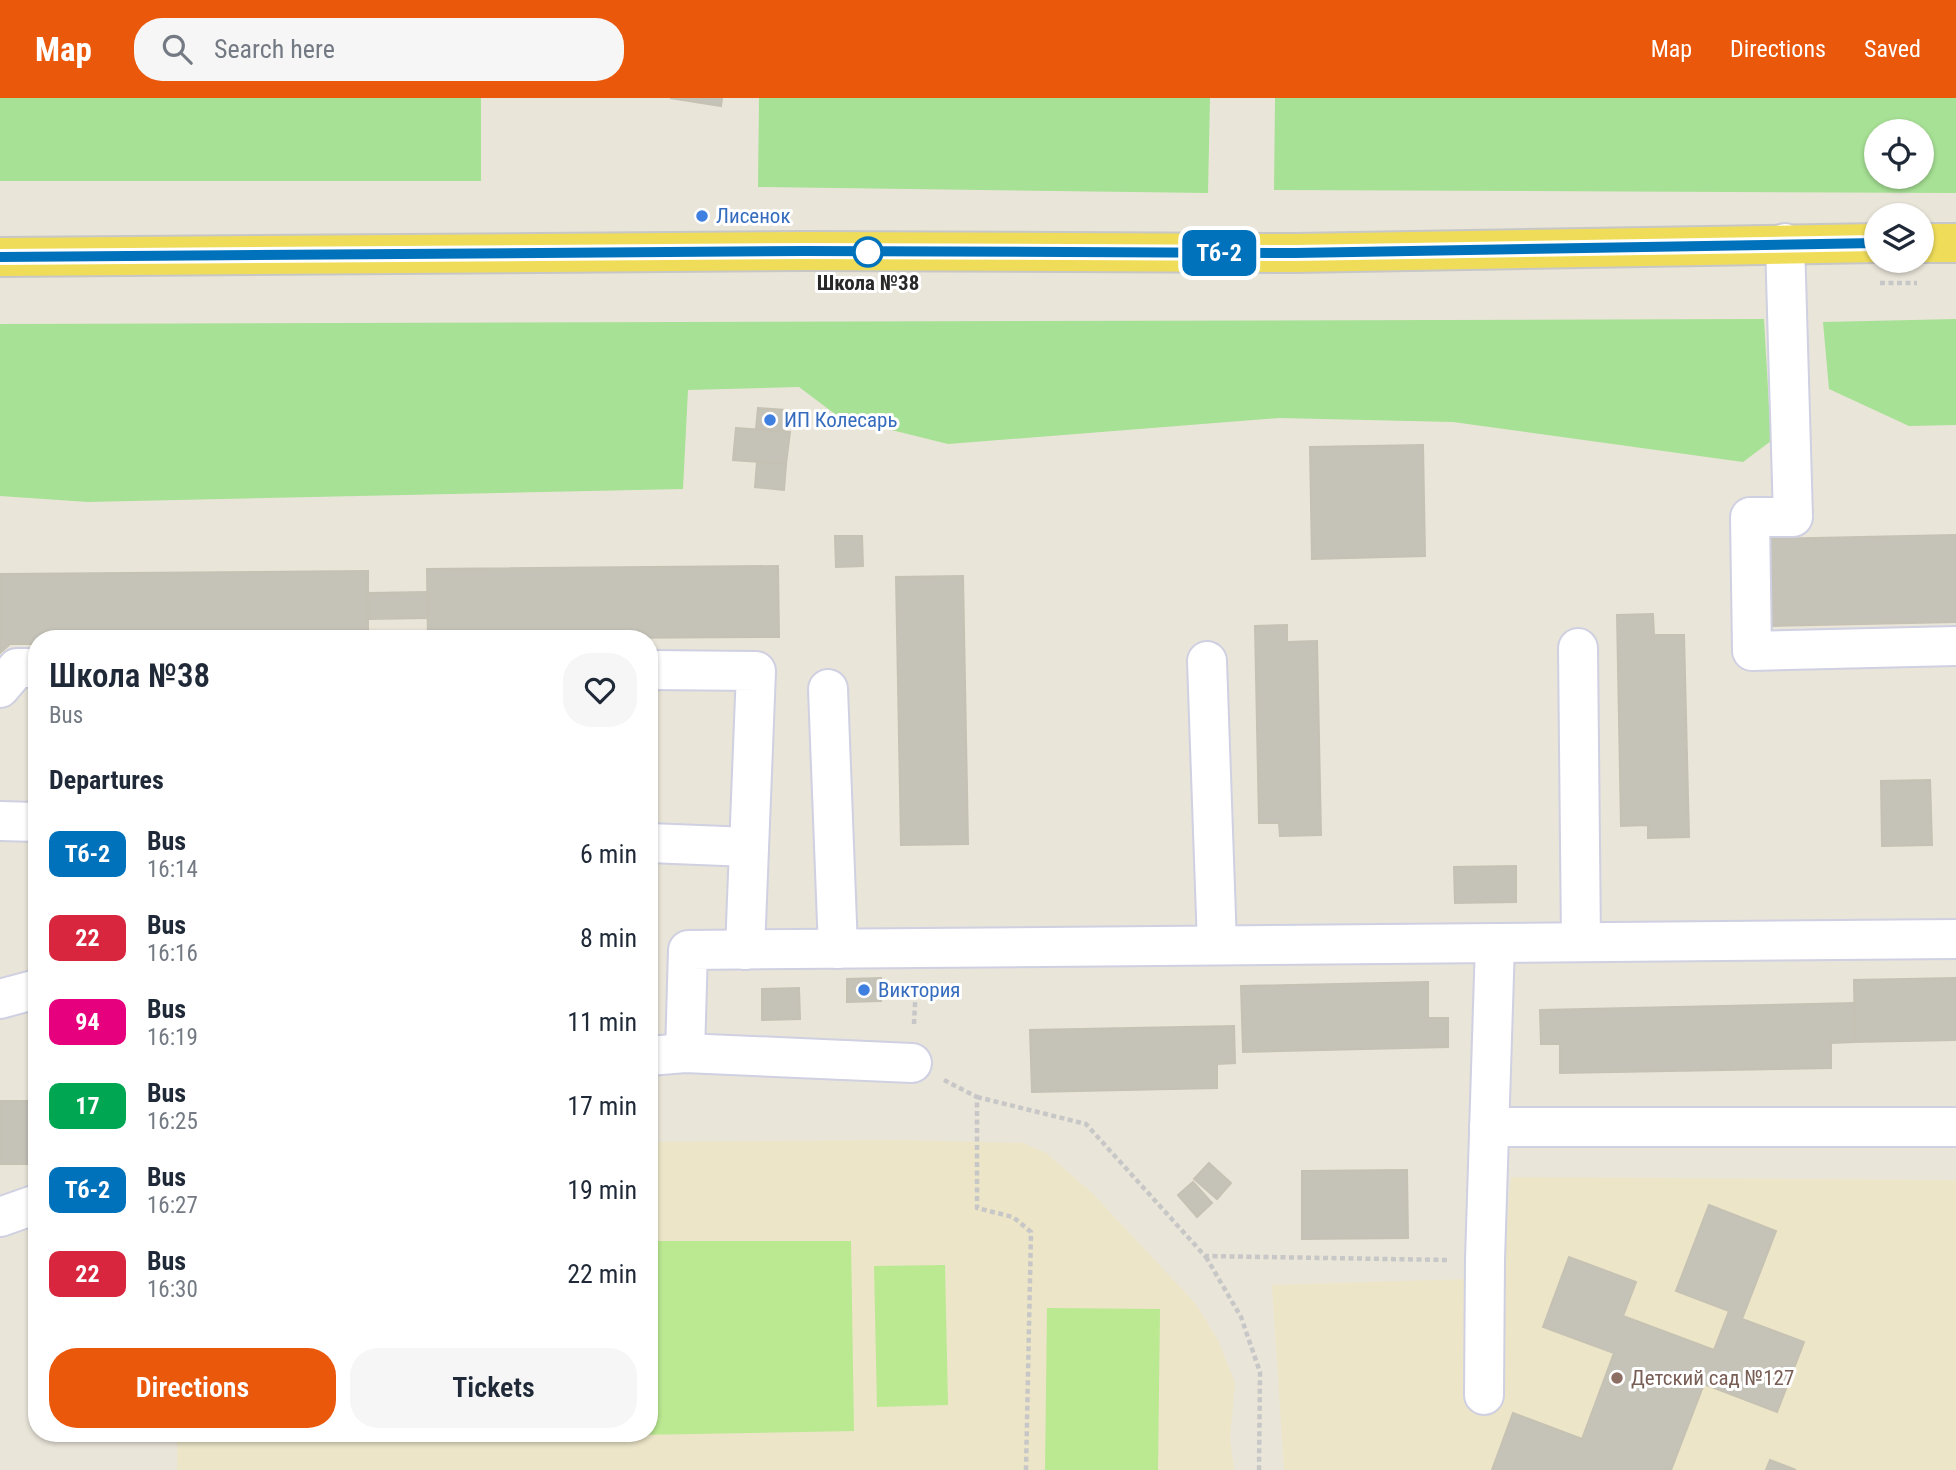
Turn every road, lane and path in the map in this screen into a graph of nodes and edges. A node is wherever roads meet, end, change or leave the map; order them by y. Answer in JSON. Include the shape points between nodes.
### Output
{"nodes":[{"id":1,"x":1785,"y":243,"type":"junction"},
{"id":2,"x":1864,"y":243,"type":"edge"},
{"id":3,"x":1934,"y":243,"type":"edge"},
{"id":4,"x":1956,"y":243,"type":"edge"},
{"id":5,"x":0,"y":257,"type":"edge"},
{"id":6,"x":1956,"y":646,"type":"edge"},
{"id":7,"x":1578,"y":648,"type":"dead end"},
{"id":8,"x":1207,"y":661,"type":"dead end"},
{"id":9,"x":28,"y":668,"type":"edge"},
{"id":10,"x":658,"y":670,"type":"edge"},
{"id":11,"x":0,"y":688,"type":"edge"},
{"id":12,"x":828,"y":689,"type":"dead end"},
{"id":13,"x":0,"y":821,"type":"edge"},
{"id":14,"x":28,"y":822,"type":"edge"},
{"id":15,"x":658,"y":843,"type":"edge"},
{"id":16,"x":749,"y":846,"type":"junction"},
{"id":17,"x":1956,"y":939,"type":"edge"},
{"id":18,"x":1581,"y":942,"type":"junction"},
{"id":19,"x":1495,"y":943,"type":"junction"},
{"id":20,"x":1217,"y":946,"type":"junction"},
{"id":21,"x":918,"y":948,"type":"junction"},
{"id":22,"x":838,"y":949,"type":"junction"},
{"id":23,"x":744,"y":950,"type":"junction"},
{"id":24,"x":28,"y":991,"type":"edge"},
{"id":25,"x":0,"y":999,"type":"edge"},
{"id":26,"x":667,"y":1054,"type":"edge"},
{"id":27,"x":912,"y":1063,"type":"junction"},
{"id":28,"x":977,"y":1097,"type":"junction"},
{"id":29,"x":1489,"y":1127,"type":"junction"},
{"id":30,"x":1956,"y":1127,"type":"edge"},
{"id":31,"x":28,"y":1207,"type":"edge"},
{"id":32,"x":0,"y":1217,"type":"edge"},
{"id":33,"x":1205,"y":1256,"type":"junction"},
{"id":34,"x":1485,"y":1261,"type":"junction"},
{"id":35,"x":1484,"y":1395,"type":"dead end"},
{"id":36,"x":1026,"y":1470,"type":"edge"},
{"id":37,"x":1259,"y":1470,"type":"edge"}],
"edges":[{"from":1,"to":2,"type":"main road"},
{"from":1,"to":5,"type":"main road","via":[[1295,253],[790,251]]},
{"from":1,"to":6,"type":"lane","via":[[1793,517],[1749,517],[1752,651]]},
{"from":3,"to":4,"type":"main road"},
{"from":7,"to":18,"type":"lane"},
{"from":8,"to":20,"type":"lane"},
{"from":9,"to":11,"type":"lane","via":[[18,668]]},
{"from":10,"to":16,"type":"lane","via":[[757,671]]},
{"from":12,"to":22,"type":"lane"},
{"from":13,"to":14,"type":"lane"},
{"from":15,"to":16,"type":"lane"},
{"from":16,"to":23,"type":"lane"},
{"from":17,"to":18,"type":"lane"},
{"from":18,"to":19,"type":"lane"},
{"from":19,"to":20,"type":"lane"},
{"from":19,"to":29,"type":"lane"},
{"from":20,"to":21,"type":"lane"},
{"from":21,"to":22,"type":"lane"},
{"from":21,"to":27,"type":"path"},
{"from":22,"to":23,"type":"lane"},
{"from":23,"to":26,"type":"lane","via":[[688,950]]},
{"from":24,"to":25,"type":"lane"},
{"from":26,"to":27,"type":"lane"},
{"from":27,"to":28,"type":"path"},
{"from":28,"to":33,"type":"path","via":[[1087,1124]]},
{"from":28,"to":36,"type":"path","via":[[977,1208],[1013,1217],[1031,1232]]},
{"from":29,"to":30,"type":"lane"},
{"from":29,"to":34,"type":"lane"},
{"from":31,"to":32,"type":"lane"},
{"from":33,"to":34,"type":"path"},
{"from":33,"to":37,"type":"path","via":[[1241,1317],[1260,1372]]},
{"from":34,"to":35,"type":"lane"}]}
